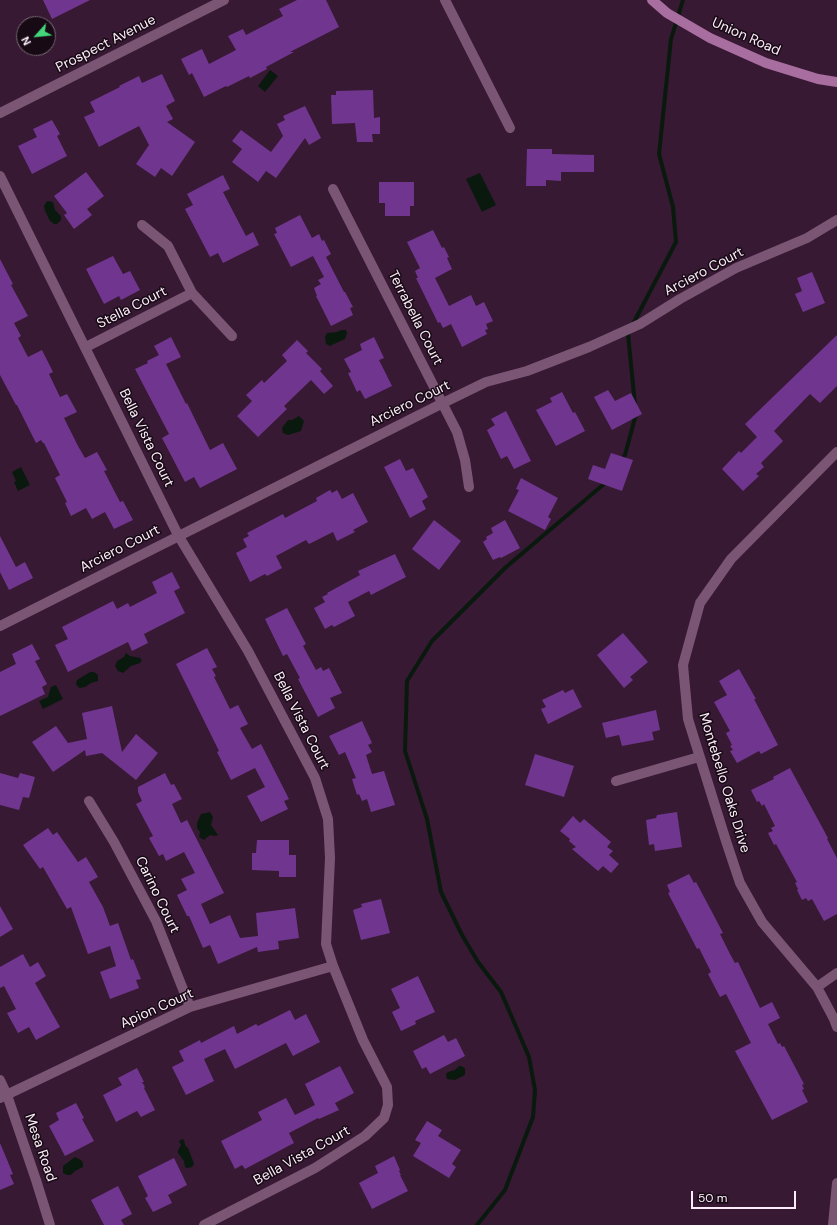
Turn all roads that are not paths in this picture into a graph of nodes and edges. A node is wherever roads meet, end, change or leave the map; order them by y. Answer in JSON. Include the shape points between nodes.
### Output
{"nodes":[{"id":1,"x":224,"y":0,"type":"edge"},
{"id":2,"x":445,"y":0,"type":"edge"},
{"id":3,"x":652,"y":0,"type":"edge"},
{"id":4,"x":837,"y":82,"type":"edge"},
{"id":5,"x":0,"y":113,"type":"edge"},
{"id":6,"x":510,"y":128,"type":"dead end"},
{"id":7,"x":0,"y":176,"type":"edge"},
{"id":8,"x":333,"y":189,"type":"dead end"},
{"id":9,"x":837,"y":220,"type":"edge"},
{"id":10,"x":142,"y":225,"type":"dead end"},
{"id":11,"x":192,"y":293,"type":"junction"},
{"id":12,"x":232,"y":336,"type":"dead end"},
{"id":13,"x":86,"y":347,"type":"junction"},
{"id":14,"x":443,"y":403,"type":"junction"},
{"id":15,"x":837,"y":452,"type":"edge"},
{"id":16,"x":469,"y":487,"type":"dead end"},
{"id":17,"x":178,"y":535,"type":"junction"},
{"id":18,"x":0,"y":626,"type":"edge"},
{"id":19,"x":699,"y":757,"type":"junction"},
{"id":20,"x":616,"y":781,"type":"dead end"},
{"id":21,"x":89,"y":801,"type":"dead end"},
{"id":22,"x":333,"y":966,"type":"junction"},
{"id":23,"x":837,"y":973,"type":"edge"},
{"id":24,"x":817,"y":987,"type":"junction"},
{"id":25,"x":190,"y":1007,"type":"junction"},
{"id":26,"x":837,"y":1027,"type":"edge"},
{"id":27,"x":0,"y":1080,"type":"edge"},
{"id":28,"x":3,"y":1097,"type":"edge"},
{"id":29,"x":837,"y":1184,"type":"edge"},
{"id":30,"x":50,"y":1225,"type":"edge"},
{"id":31,"x":204,"y":1225,"type":"edge"},
{"id":32,"x":833,"y":1225,"type":"edge"}],
"edges":[{"from":1,"to":5,"type":"street","name":"Prospect Avenue"},
{"from":2,"to":6,"type":"street"},
{"from":3,"to":4,"type":"main road","name":"Union Road","via":[[666,13],[738,51],[773,65]]},
{"from":7,"to":13,"type":"street","name":"Bella Vista Court"},
{"from":8,"to":14,"type":"street","name":"Terrabella Court"},
{"from":9,"to":14,"type":"street","name":"Arciero Court","via":[[807,238],[736,268],[640,324],[589,347],[486,382]]},
{"from":10,"to":11,"type":"street","via":[[168,246]]},
{"from":11,"to":12,"type":"street"},
{"from":11,"to":13,"type":"street","name":"Stella Court"},
{"from":13,"to":17,"type":"street","name":"Bella Vista Court"},
{"from":14,"to":16,"type":"street","name":"Terrabella Court","via":[[457,432]]},
{"from":14,"to":17,"type":"street","name":"Arciero Court"},
{"from":15,"to":19,"type":"street","name":"Montebello Oaks Drive","via":[[731,559],[700,603],[683,665],[688,719]]},
{"from":17,"to":18,"type":"street","name":"Arciero Court"},
{"from":17,"to":22,"type":"street","name":"Bella Vista Court","via":[[248,651],[315,778],[328,819],[330,858],[326,944]]},
{"from":19,"to":20,"type":"street"},
{"from":19,"to":24,"type":"street","name":"Montebello Oaks Drive","via":[[740,883],[762,922]]},
{"from":21,"to":25,"type":"street","name":"Carino Court","via":[[156,921]]},
{"from":22,"to":25,"type":"street","name":"Apion Court"},
{"from":22,"to":31,"type":"street","name":"Bella Vista Court","via":[[387,1087],[388,1105],[384,1118],[365,1136],[315,1168]]},
{"from":23,"to":24,"type":"street"},
{"from":24,"to":26,"type":"street","name":"Montebello Oaks Drive"},
{"from":25,"to":28,"type":"street","name":"Apion Court"},
{"from":27,"to":28,"type":"street","name":"Mesa Road"},
{"from":28,"to":30,"type":"street","name":"Mesa Road","via":[[36,1180]]},
{"from":29,"to":32,"type":"street"}]}
